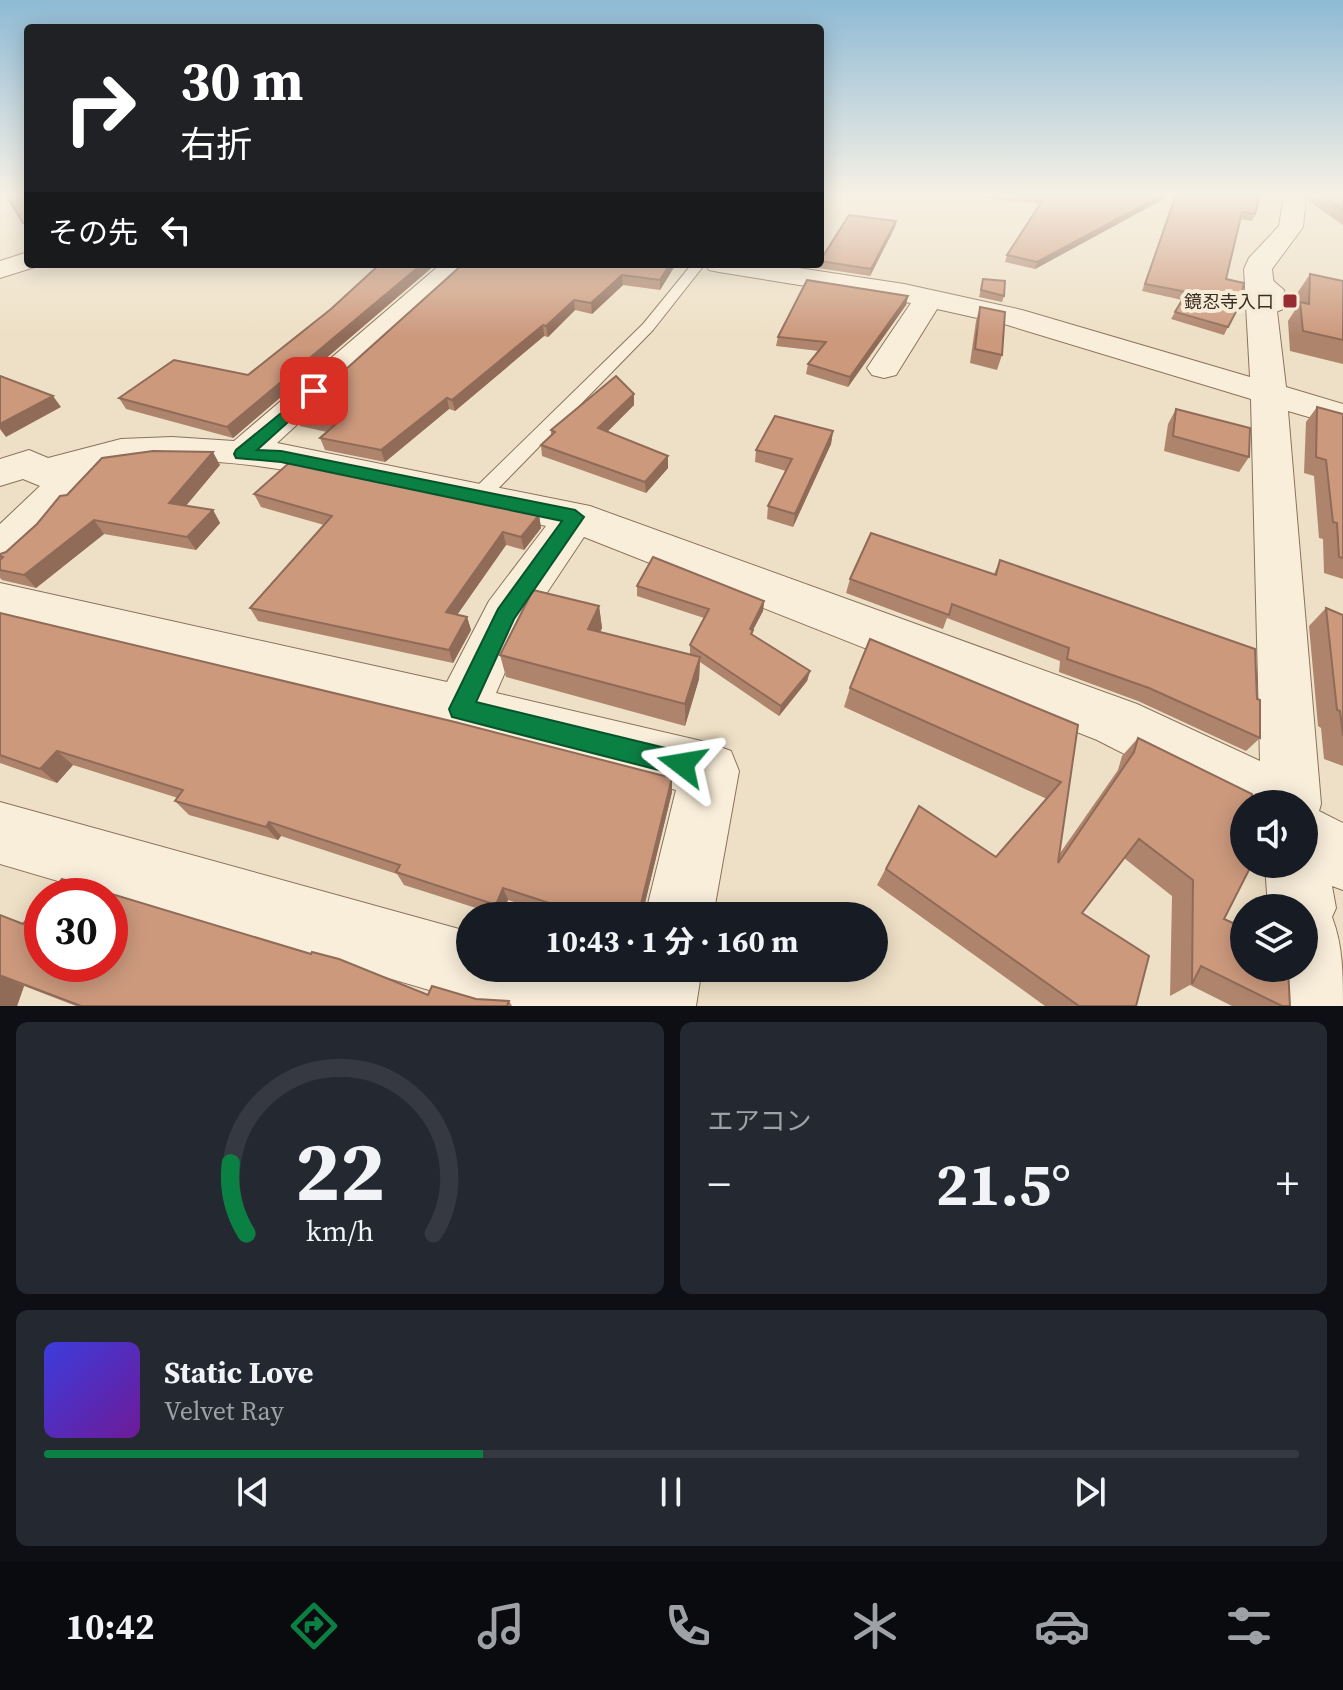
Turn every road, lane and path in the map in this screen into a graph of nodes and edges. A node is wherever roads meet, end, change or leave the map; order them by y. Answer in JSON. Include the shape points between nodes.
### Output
{"nodes":[{"id":1,"x":1278,"y":242,"type":"edge"},
{"id":2,"x":24,"y":261,"type":"edge"},
{"id":3,"x":452,"y":268,"type":"edge"},
{"id":4,"x":696,"y":268,"type":"edge"},
{"id":5,"x":743,"y":268,"type":"edge"},
{"id":6,"x":0,"y":270,"type":"edge"},
{"id":7,"x":929,"y":299,"type":"junction"},
{"id":8,"x":884,"y":368,"type":"dead end"},
{"id":9,"x":1266,"y":394,"type":"junction"},
{"id":10,"x":1343,"y":416,"type":"edge"},
{"id":11,"x":242,"y":454,"type":"junction"},
{"id":12,"x":72,"y":463,"type":"junction"},
{"id":13,"x":0,"y":473,"type":"edge"},
{"id":14,"x":480,"y":495,"type":"junction"},
{"id":15,"x":575,"y":517,"type":"junction"},
{"id":16,"x":0,"y":551,"type":"edge"},
{"id":17,"x":0,"y":602,"type":"edge"},
{"id":18,"x":461,"y":709,"type":"junction"},
{"id":19,"x":1260,"y":790,"type":"edge"},
{"id":20,"x":1288,"y":790,"type":"edge"},
{"id":21,"x":0,"y":833,"type":"edge"},
{"id":22,"x":1318,"y":844,"type":"edge"},
{"id":23,"x":1343,"y":858,"type":"edge"},
{"id":24,"x":682,"y":902,"type":"edge"},
{"id":25,"x":456,"y":962,"type":"edge"},
{"id":26,"x":524,"y":982,"type":"edge"},
{"id":27,"x":664,"y":982,"type":"edge"},
{"id":28,"x":1309,"y":982,"type":"edge"},
{"id":29,"x":608,"y":1006,"type":"edge"},
{"id":30,"x":659,"y":1006,"type":"edge"},
{"id":31,"x":1311,"y":1006,"type":"edge"}],
"edges":[{"from":1,"to":9,"type":"street","via":[[1259,264]]},
{"from":2,"to":6,"type":"street"},
{"from":3,"to":11,"type":"street"},
{"from":4,"to":14,"type":"lane","via":[[648,327]]},
{"from":5,"to":7,"type":"street"},
{"from":7,"to":8,"type":"street"},
{"from":7,"to":9,"type":"street","via":[[1011,316]]},
{"from":9,"to":10,"type":"street"},
{"from":9,"to":20,"type":"street"},
{"from":11,"to":12,"type":"street","via":[[121,451]]},
{"from":11,"to":14,"type":"street","via":[[281,456]]},
{"from":12,"to":13,"type":"street","via":[[41,473],[29,463]]},
{"from":12,"to":16,"type":"street","via":[[67,483]]},
{"from":14,"to":15,"type":"street"},
{"from":15,"to":18,"type":"street","via":[[506,615]]},
{"from":15,"to":19,"type":"street","via":[[1117,722]]},
{"from":17,"to":18,"type":"street"},
{"from":18,"to":24,"type":"street","via":[[710,771]]},
{"from":21,"to":25,"type":"street"},
{"from":22,"to":23,"type":"street"},
{"from":26,"to":29,"type":"street"},
{"from":27,"to":30,"type":"street"},
{"from":28,"to":31,"type":"street"}]}
